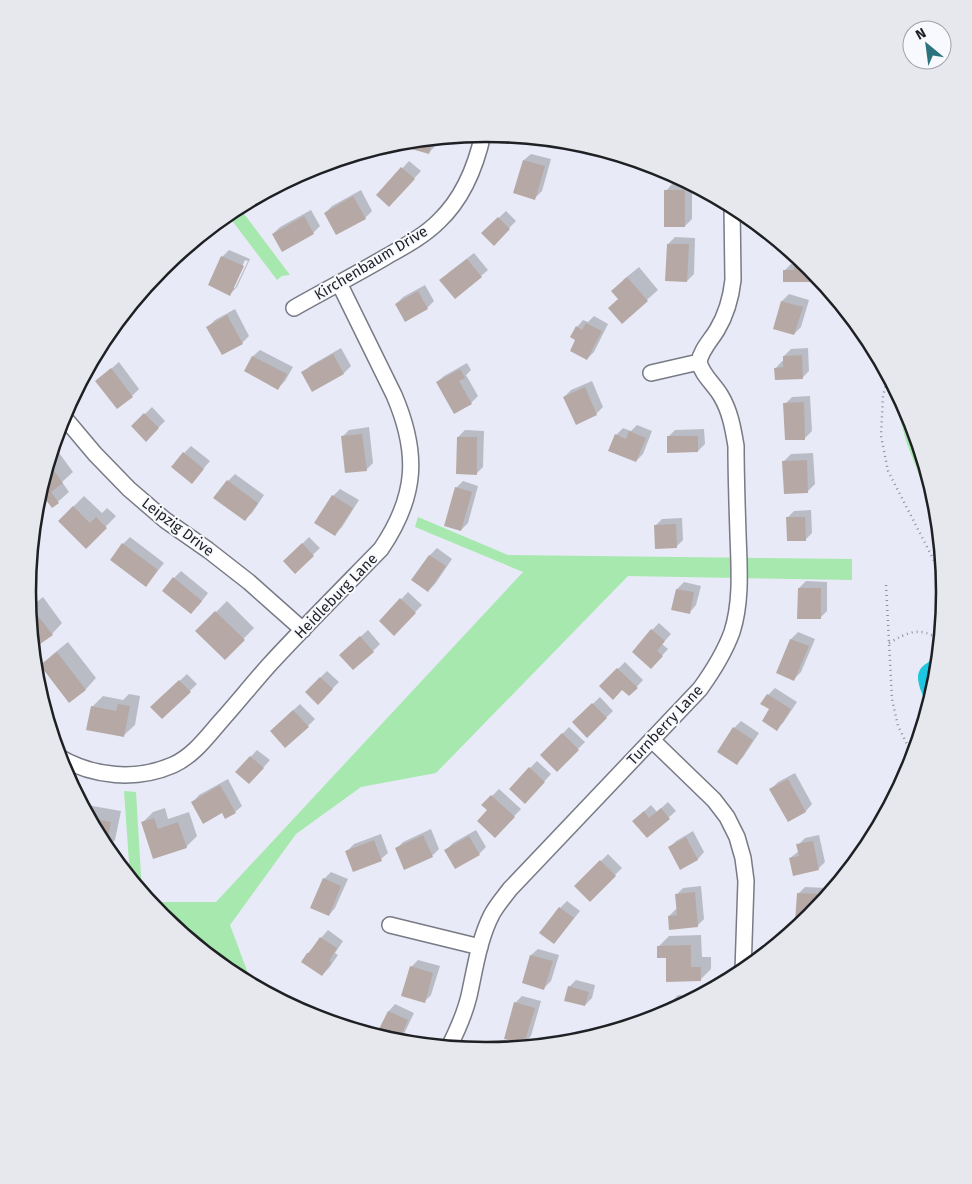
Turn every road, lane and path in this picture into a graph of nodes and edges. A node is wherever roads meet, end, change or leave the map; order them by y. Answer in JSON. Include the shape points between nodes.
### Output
{"nodes":[{"id":1,"x":481,"y":142,"type":"edge"},
{"id":2,"x":732,"y":216,"type":"edge"},
{"id":3,"x":339,"y":283,"type":"junction"},
{"id":4,"x":294,"y":308,"type":"dead end"},
{"id":5,"x":699,"y":362,"type":"junction"},
{"id":6,"x":651,"y":373,"type":"dead end"},
{"id":7,"x":886,"y":386,"type":"edge"},
{"id":8,"x":69,"y":423,"type":"edge"},
{"id":9,"x":935,"y":562,"type":"edge"},
{"id":10,"x":886,"y":585,"type":"dead end"},
{"id":11,"x":303,"y":630,"type":"junction"},
{"id":12,"x":934,"y":636,"type":"edge"},
{"id":13,"x":889,"y":643,"type":"junction"},
{"id":14,"x":652,"y":740,"type":"junction"},
{"id":15,"x":909,"y":746,"type":"edge"},
{"id":16,"x":70,"y":764,"type":"edge"},
{"id":17,"x":390,"y":925,"type":"dead end"},
{"id":18,"x":480,"y":946,"type":"junction"},
{"id":19,"x":743,"y":961,"type":"edge"},
{"id":20,"x":452,"y":1041,"type":"edge"}],
"edges":[{"from":1,"to":3,"type":"street","name":"Kirchenbaum Drive","via":[[470,177],[440,220],[421,236]]},
{"from":2,"to":5,"type":"street","via":[[732,291],[718,329],[700,355]]},
{"from":3,"to":4,"type":"street","name":"Kirchenbaum Drive"},
{"from":3,"to":11,"type":"street","name":"Heidleburg Lane","via":[[403,414],[411,450],[411,472],[407,495],[388,539]]},
{"from":5,"to":6,"type":"street"},
{"from":5,"to":14,"type":"street","name":"Turnberry Lane","via":[[721,396],[733,426],[738,606],[732,631],[716,665],[700,689]]},
{"from":7,"to":9,"type":"path","via":[[881,436],[888,471]]},
{"from":8,"to":11,"type":"street","name":"Leipzig Drive","via":[[129,489],[249,582]]},
{"from":10,"to":13,"type":"path"},
{"from":11,"to":16,"type":"street","name":"Heidleburg Lane","via":[[201,745],[174,765],[154,772],[122,775]]},
{"from":12,"to":13,"type":"path","via":[[907,633]]},
{"from":13,"to":15,"type":"path","via":[[892,699],[898,726]]},
{"from":14,"to":18,"type":"street","name":"Turnberry Lane","via":[[510,889],[491,915]]},
{"from":14,"to":19,"type":"street","via":[[714,800],[728,817],[737,837],[746,881]]},
{"from":17,"to":18,"type":"street"},
{"from":18,"to":20,"type":"street","name":"Turnberry Lane","via":[[468,999]]}]}
